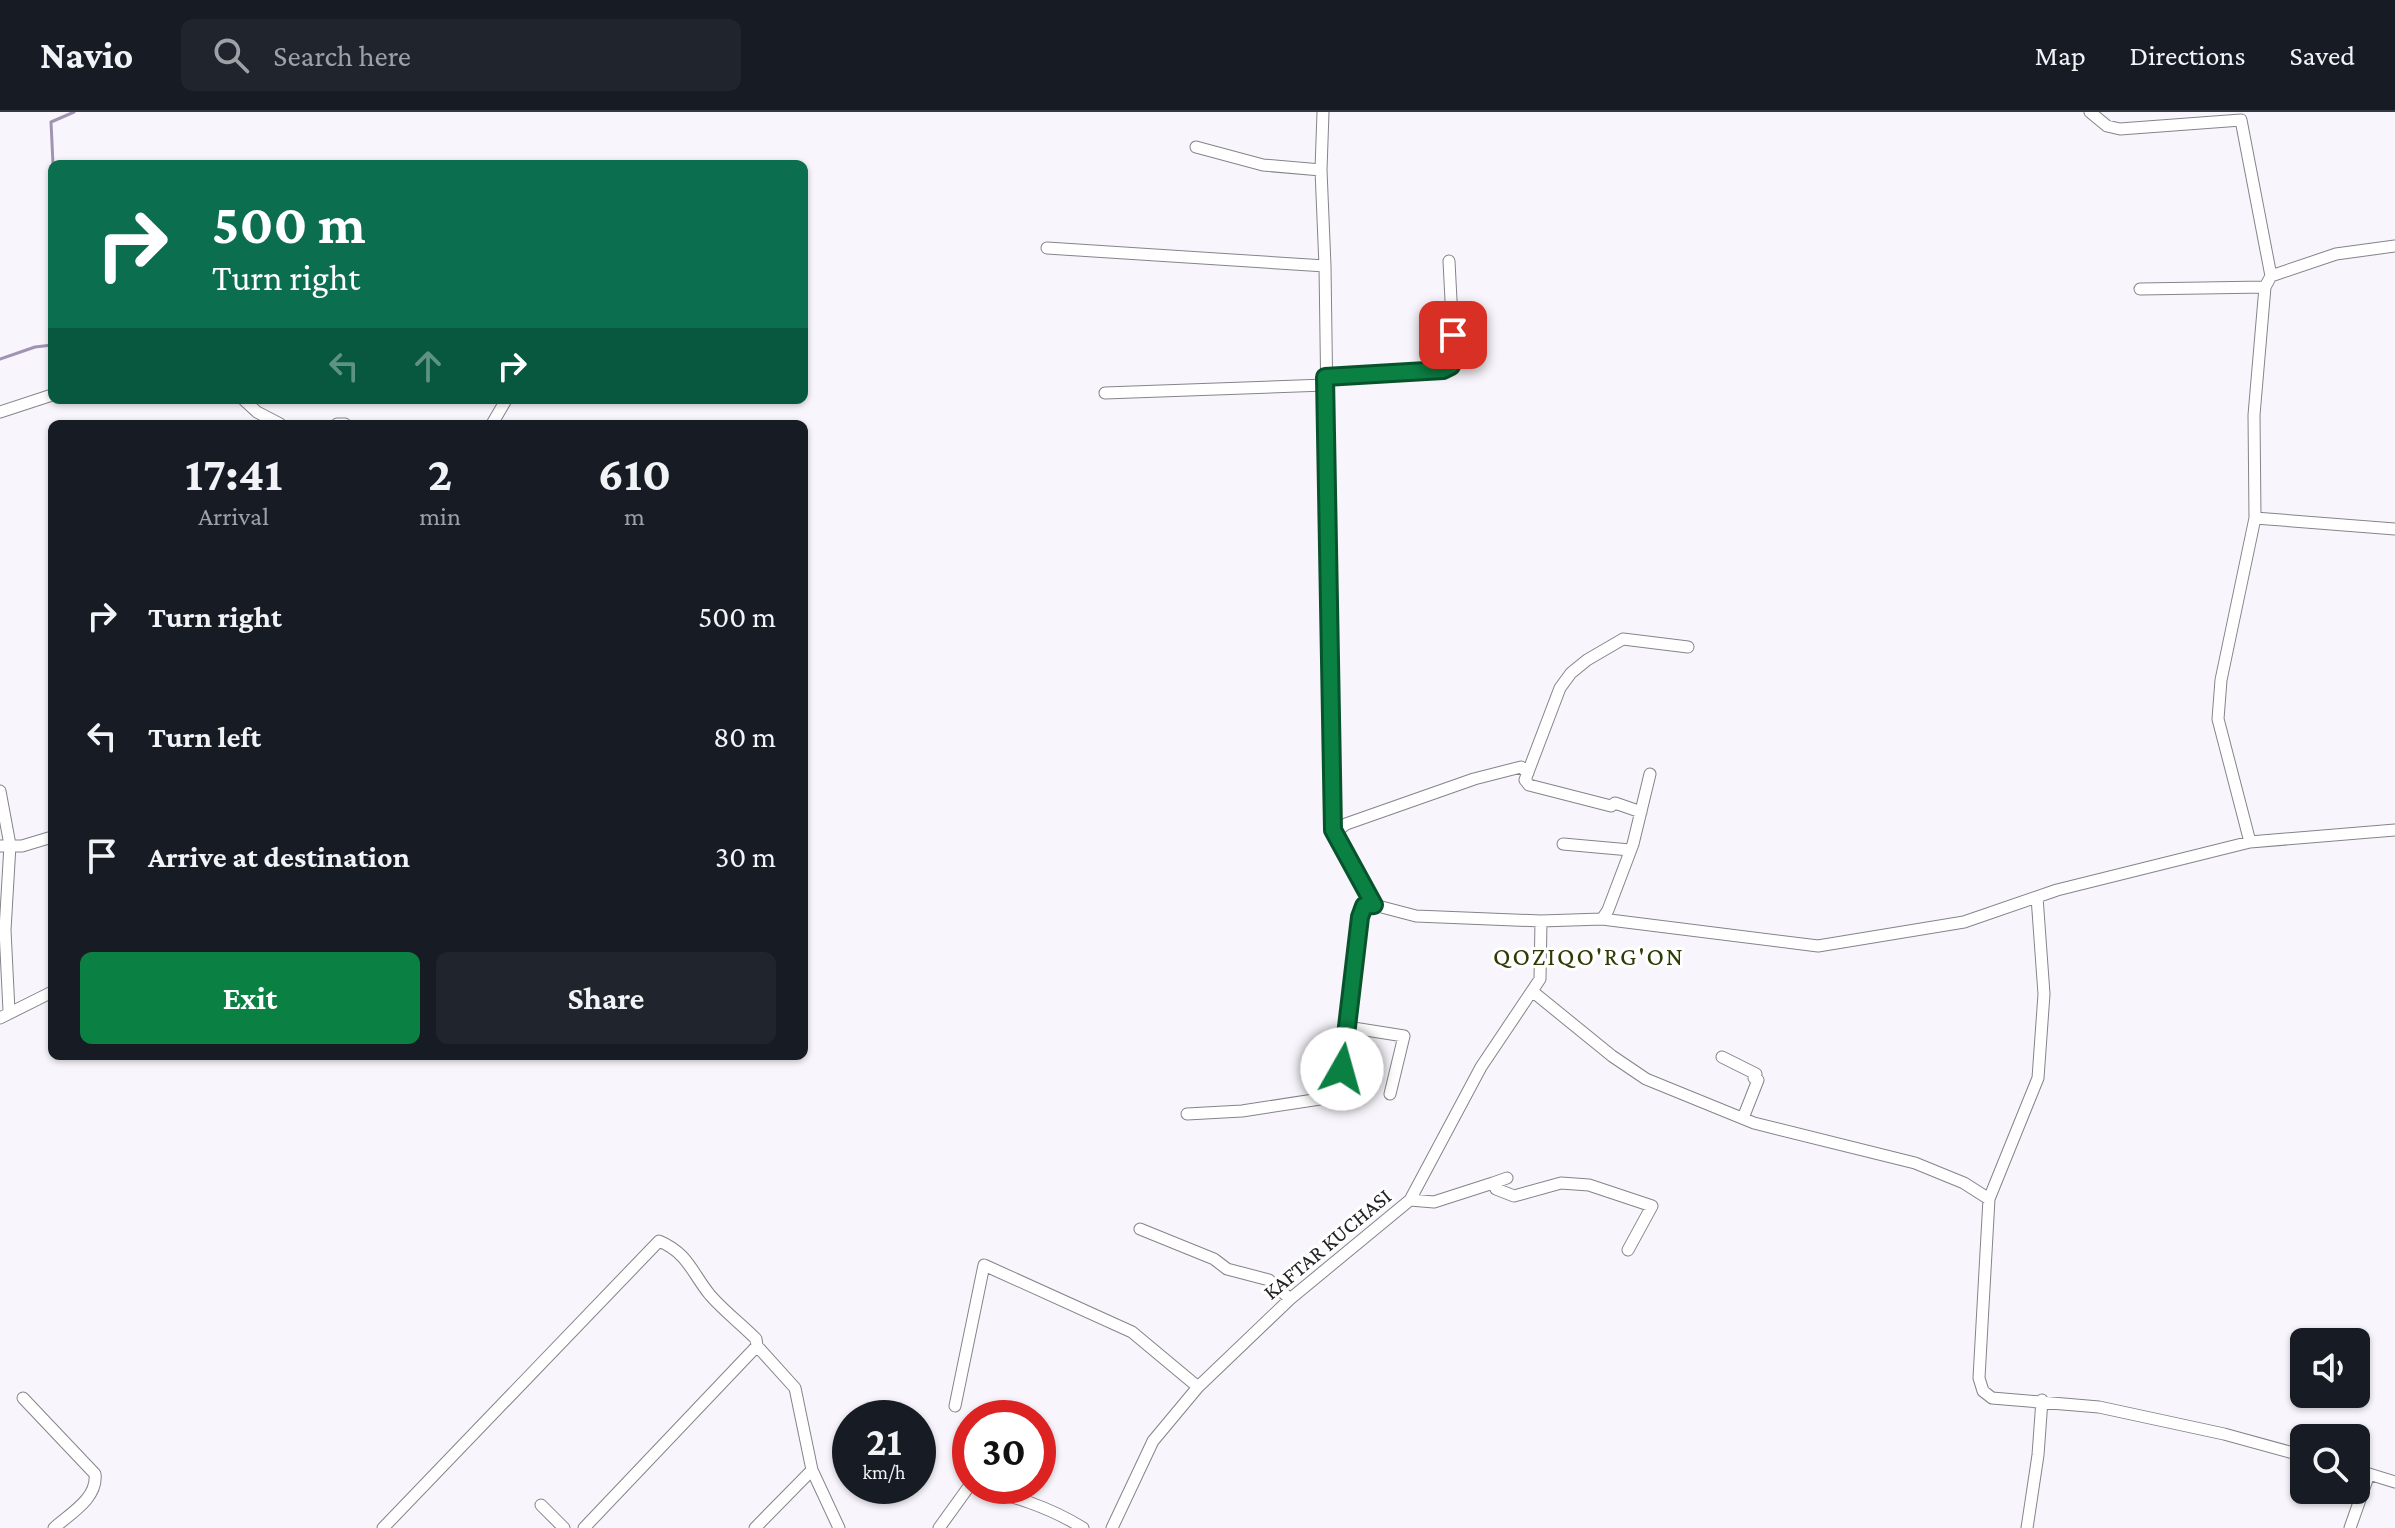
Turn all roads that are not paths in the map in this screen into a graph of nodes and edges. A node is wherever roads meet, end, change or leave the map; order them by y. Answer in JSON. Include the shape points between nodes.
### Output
{"nodes":[{"id":1,"x":1323,"y":112,"type":"edge"},
{"id":2,"x":2090,"y":112,"type":"edge"},
{"id":3,"x":1196,"y":147,"type":"dead end"},
{"id":4,"x":1321,"y":170,"type":"junction"},
{"id":5,"x":2395,"y":246,"type":"edge"},
{"id":6,"x":1047,"y":248,"type":"dead end"},
{"id":7,"x":1449,"y":261,"type":"dead end"},
{"id":8,"x":1325,"y":266,"type":"junction"},
{"id":9,"x":2268,"y":281,"type":"junction"},
{"id":10,"x":2140,"y":289,"type":"dead end"},
{"id":11,"x":1325,"y":381,"type":"junction"},
{"id":12,"x":1105,"y":393,"type":"dead end"},
{"id":13,"x":48,"y":396,"type":"edge"},
{"id":14,"x":248,"y":404,"type":"edge"},
{"id":15,"x":0,"y":412,"type":"edge"},
{"id":16,"x":272,"y":420,"type":"edge"},
{"id":17,"x":2255,"y":518,"type":"junction"},
{"id":18,"x":2395,"y":529,"type":"edge"},
{"id":19,"x":1688,"y":647,"type":"dead end"},
{"id":20,"x":1528,"y":773,"type":"junction"},
{"id":21,"x":1650,"y":774,"type":"dead end"},
{"id":22,"x":0,"y":791,"type":"edge"},
{"id":23,"x":1641,"y":812,"type":"junction"},
{"id":24,"x":2395,"y":830,"type":"edge"},
{"id":25,"x":1335,"y":833,"type":"junction"},
{"id":26,"x":48,"y":838,"type":"edge"},
{"id":27,"x":2250,"y":842,"type":"junction"},
{"id":28,"x":1563,"y":844,"type":"dead end"},
{"id":29,"x":5,"y":845,"type":"edge"},
{"id":30,"x":1630,"y":850,"type":"junction"},
{"id":31,"x":2037,"y":897,"type":"junction"},
{"id":32,"x":1374,"y":905,"type":"junction"},
{"id":33,"x":1602,"y":919,"type":"junction"},
{"id":34,"x":1541,"y":921,"type":"junction"},
{"id":35,"x":1532,"y":991,"type":"junction"},
{"id":36,"x":48,"y":994,"type":"edge"},
{"id":37,"x":4,"y":1014,"type":"edge"},
{"id":38,"x":1347,"y":1027,"type":"junction"},
{"id":39,"x":1722,"y":1057,"type":"dead end"},
{"id":40,"x":1390,"y":1094,"type":"dead end"},
{"id":41,"x":1187,"y":1114,"type":"dead end"},
{"id":42,"x":1743,"y":1118,"type":"junction"},
{"id":43,"x":1507,"y":1178,"type":"dead end"},
{"id":44,"x":1493,"y":1183,"type":"junction"},
{"id":45,"x":1989,"y":1199,"type":"junction"},
{"id":46,"x":1410,"y":1200,"type":"junction"},
{"id":47,"x":1140,"y":1229,"type":"dead end"},
{"id":48,"x":1628,"y":1250,"type":"dead end"},
{"id":49,"x":1290,"y":1299,"type":"junction"},
{"id":50,"x":757,"y":1346,"type":"junction"},
{"id":51,"x":1198,"y":1387,"type":"junction"},
{"id":52,"x":23,"y":1398,"type":"dead end"},
{"id":53,"x":956,"y":1400,"type":"edge"},
{"id":54,"x":2042,"y":1400,"type":"junction"},
{"id":55,"x":2290,"y":1452,"type":"edge"},
{"id":56,"x":812,"y":1470,"type":"junction"},
{"id":57,"x":2370,"y":1474,"type":"edge"},
{"id":58,"x":2395,"y":1482,"type":"edge"},
{"id":59,"x":957,"y":1504,"type":"edge"},
{"id":60,"x":1035,"y":1504,"type":"edge"},
{"id":61,"x":2358,"y":1504,"type":"edge"},
{"id":62,"x":541,"y":1505,"type":"dead end"},
{"id":63,"x":54,"y":1528,"type":"edge"},
{"id":64,"x":383,"y":1528,"type":"edge"},
{"id":65,"x":564,"y":1528,"type":"edge"},
{"id":66,"x":584,"y":1528,"type":"edge"},
{"id":67,"x":755,"y":1528,"type":"edge"},
{"id":68,"x":839,"y":1528,"type":"edge"},
{"id":69,"x":939,"y":1528,"type":"edge"},
{"id":70,"x":1083,"y":1528,"type":"edge"},
{"id":71,"x":1112,"y":1528,"type":"edge"},
{"id":72,"x":2027,"y":1528,"type":"edge"},
{"id":73,"x":2350,"y":1528,"type":"edge"}],
"edges":[{"from":1,"to":4,"type":"street"},
{"from":2,"to":9,"type":"street","via":[[2120,129],[2241,120]]},
{"from":3,"to":4,"type":"street","via":[[1263,165]]},
{"from":4,"to":8,"type":"street"},
{"from":5,"to":9,"type":"street","via":[[2336,254]]},
{"from":6,"to":8,"type":"street"},
{"from":7,"to":11,"type":"street","via":[[1451,366]]},
{"from":8,"to":11,"type":"street"},
{"from":9,"to":10,"type":"street"},
{"from":9,"to":17,"type":"street","via":[[2254,415]]},
{"from":11,"to":12,"type":"street"},
{"from":11,"to":25,"type":"street"},
{"from":13,"to":15,"type":"street"},
{"from":14,"to":16,"type":"street"},
{"from":17,"to":18,"type":"street"},
{"from":17,"to":27,"type":"street","via":[[2221,680],[2218,719]]},
{"from":19,"to":20,"type":"street","via":[[1623,639],[1587,660],[1560,688]]},
{"from":20,"to":23,"type":"street","via":[[1529,785]]},
{"from":20,"to":25,"type":"street","via":[[1521,767],[1474,779],[1346,824]]},
{"from":21,"to":23,"type":"street"},
{"from":22,"to":29,"type":"street"},
{"from":23,"to":30,"type":"street"},
{"from":24,"to":27,"type":"street"},
{"from":25,"to":32,"type":"street"},
{"from":26,"to":29,"type":"street"},
{"from":27,"to":31,"type":"street"},
{"from":28,"to":30,"type":"street"},
{"from":29,"to":37,"type":"street"},
{"from":30,"to":33,"type":"street"},
{"from":31,"to":33,"type":"street","via":[[1964,922],[1818,946]]},
{"from":31,"to":45,"type":"street","via":[[2044,994],[2038,1078]]},
{"from":32,"to":34,"type":"street","via":[[1416,916]]},
{"from":32,"to":38,"type":"street","via":[[1364,906],[1360,917]]},
{"from":33,"to":34,"type":"street"},
{"from":34,"to":35,"type":"street","name":"KAFTAR KUCHASI","via":[[1540,979]]},
{"from":35,"to":42,"type":"street","via":[[1646,1079]]},
{"from":35,"to":46,"type":"street","name":"KAFTAR KUCHASI","via":[[1481,1067]]},
{"from":36,"to":37,"type":"street"},
{"from":38,"to":40,"type":"street","via":[[1404,1036]]},
{"from":38,"to":41,"type":"street","via":[[1333,1097]]},
{"from":39,"to":42,"type":"street","via":[[1756,1074]]},
{"from":42,"to":45,"type":"street","via":[[1915,1163]]},
{"from":43,"to":44,"type":"street"},
{"from":44,"to":46,"type":"street","via":[[1434,1202]]},
{"from":44,"to":48,"type":"street","via":[[1514,1196],[1561,1183],[1589,1185],[1648,1203],[1652,1206]]},
{"from":45,"to":54,"type":"street","via":[[1979,1378],[1992,1398]]},
{"from":46,"to":49,"type":"street","name":"KAFTAR KUCHASI"},
{"from":47,"to":49,"type":"street","via":[[1227,1269],[1269,1280]]},
{"from":49,"to":51,"type":"street","name":"KAFTAR KUCHASI"},
{"from":50,"to":56,"type":"street","via":[[795,1388]]},
{"from":50,"to":64,"type":"street","via":[[756,1339],[710,1295],[695,1270],[659,1241]]},
{"from":50,"to":66,"type":"street"},
{"from":51,"to":53,"type":"street","via":[[1132,1332],[984,1265]]},
{"from":51,"to":71,"type":"street","name":"KAFTAR KUCHASI","via":[[1153,1441]]},
{"from":52,"to":63,"type":"street","via":[[95,1474],[92,1494]]},
{"from":54,"to":55,"type":"street","via":[[2099,1407]]},
{"from":54,"to":72,"type":"street"},
{"from":56,"to":67,"type":"street"},
{"from":56,"to":68,"type":"street"},
{"from":57,"to":58,"type":"street"},
{"from":59,"to":69,"type":"street"},
{"from":60,"to":70,"type":"street"},
{"from":61,"to":73,"type":"street"},
{"from":62,"to":65,"type":"street"}]}
